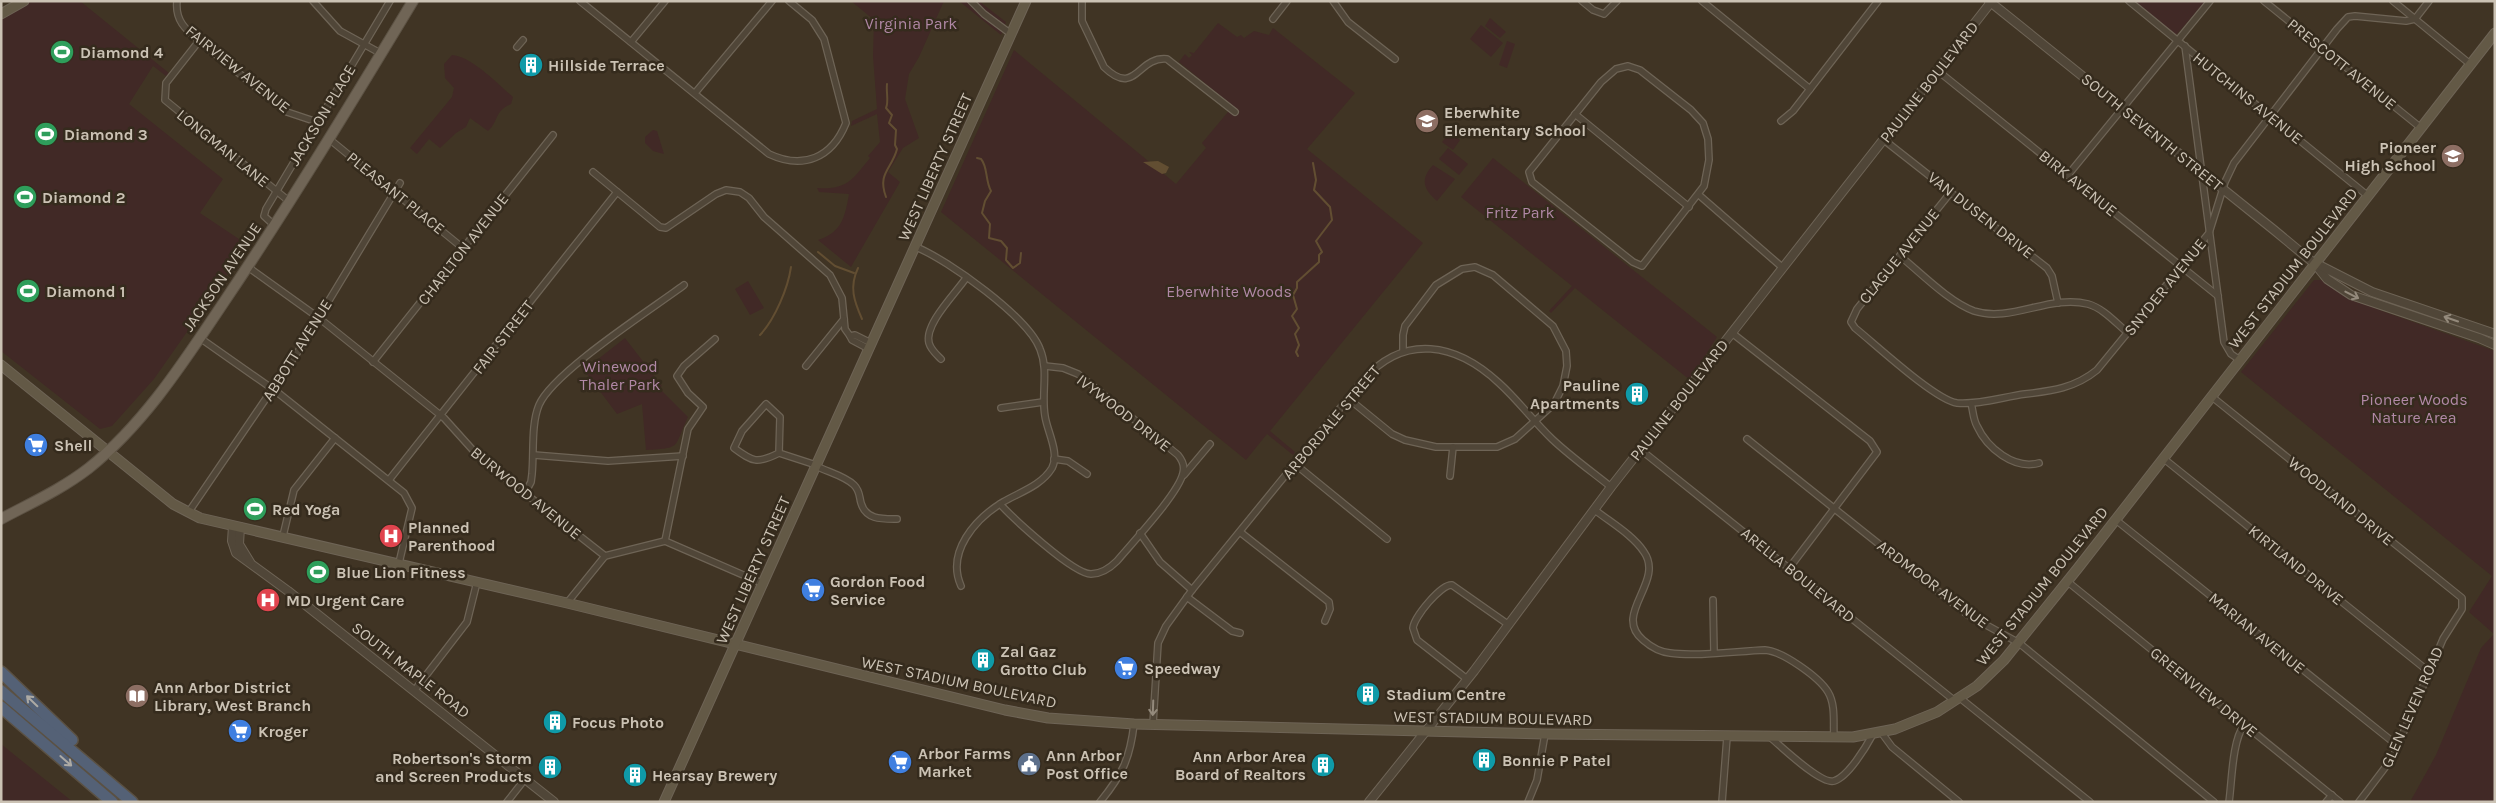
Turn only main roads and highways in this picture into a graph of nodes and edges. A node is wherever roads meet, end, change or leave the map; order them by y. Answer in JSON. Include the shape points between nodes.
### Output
{"nodes":[{"id":1,"x":24,"y":1,"type":"edge"},
{"id":2,"x":413,"y":1,"type":"edge"},
{"id":3,"x":1026,"y":1,"type":"edge"},
{"id":4,"x":1,"y":14,"type":"edge"},
{"id":5,"x":2495,"y":33,"type":"edge"},
{"id":6,"x":1,"y":365,"type":"edge"},
{"id":7,"x":107,"y":451,"type":"junction"},
{"id":8,"x":1,"y":519,"type":"edge"},
{"id":9,"x":736,"y":645,"type":"junction"},
{"id":10,"x":1,"y":672,"type":"edge"},
{"id":11,"x":1,"y":691,"type":"edge"},
{"id":12,"x":1,"y":707,"type":"edge"},
{"id":13,"x":114,"y":786,"type":"junction"},
{"id":14,"x":112,"y":802,"type":"edge"},
{"id":15,"x":132,"y":802,"type":"edge"},
{"id":16,"x":664,"y":802,"type":"edge"}],
"edges":[{"from":1,"to":4,"type":"main road"},
{"from":2,"to":7,"type":"main road","name":"JACKSON AVENUE","via":[[275,226],[200,338],[158,396]]},
{"from":3,"to":9,"type":"main road","name":"WEST LIBERTY STREET"},
{"from":5,"to":9,"type":"main road","name":"WEST STADIUM BOULEVARD","via":[[2019,643],[1991,674],[1957,699],[1904,726],[1834,738],[1771,738],[1093,723],[1016,712]]},
{"from":6,"to":7,"type":"main road"},
{"from":7,"to":8,"type":"main road","name":"JACKSON AVENUE","via":[[58,489]]},
{"from":7,"to":9,"type":"main road","name":"WEST STADIUM BOULEVARD","via":[[188,513]]},
{"from":9,"to":16,"type":"main road","name":"WEST LIBERTY STREET"},
{"from":13,"to":10,"type":"highway","one_way":true,"via":[[93,760]]},
{"from":11,"to":13,"type":"highway"},
{"from":12,"to":14,"type":"highway","one_way":true},
{"from":13,"to":15,"type":"highway"}]}
